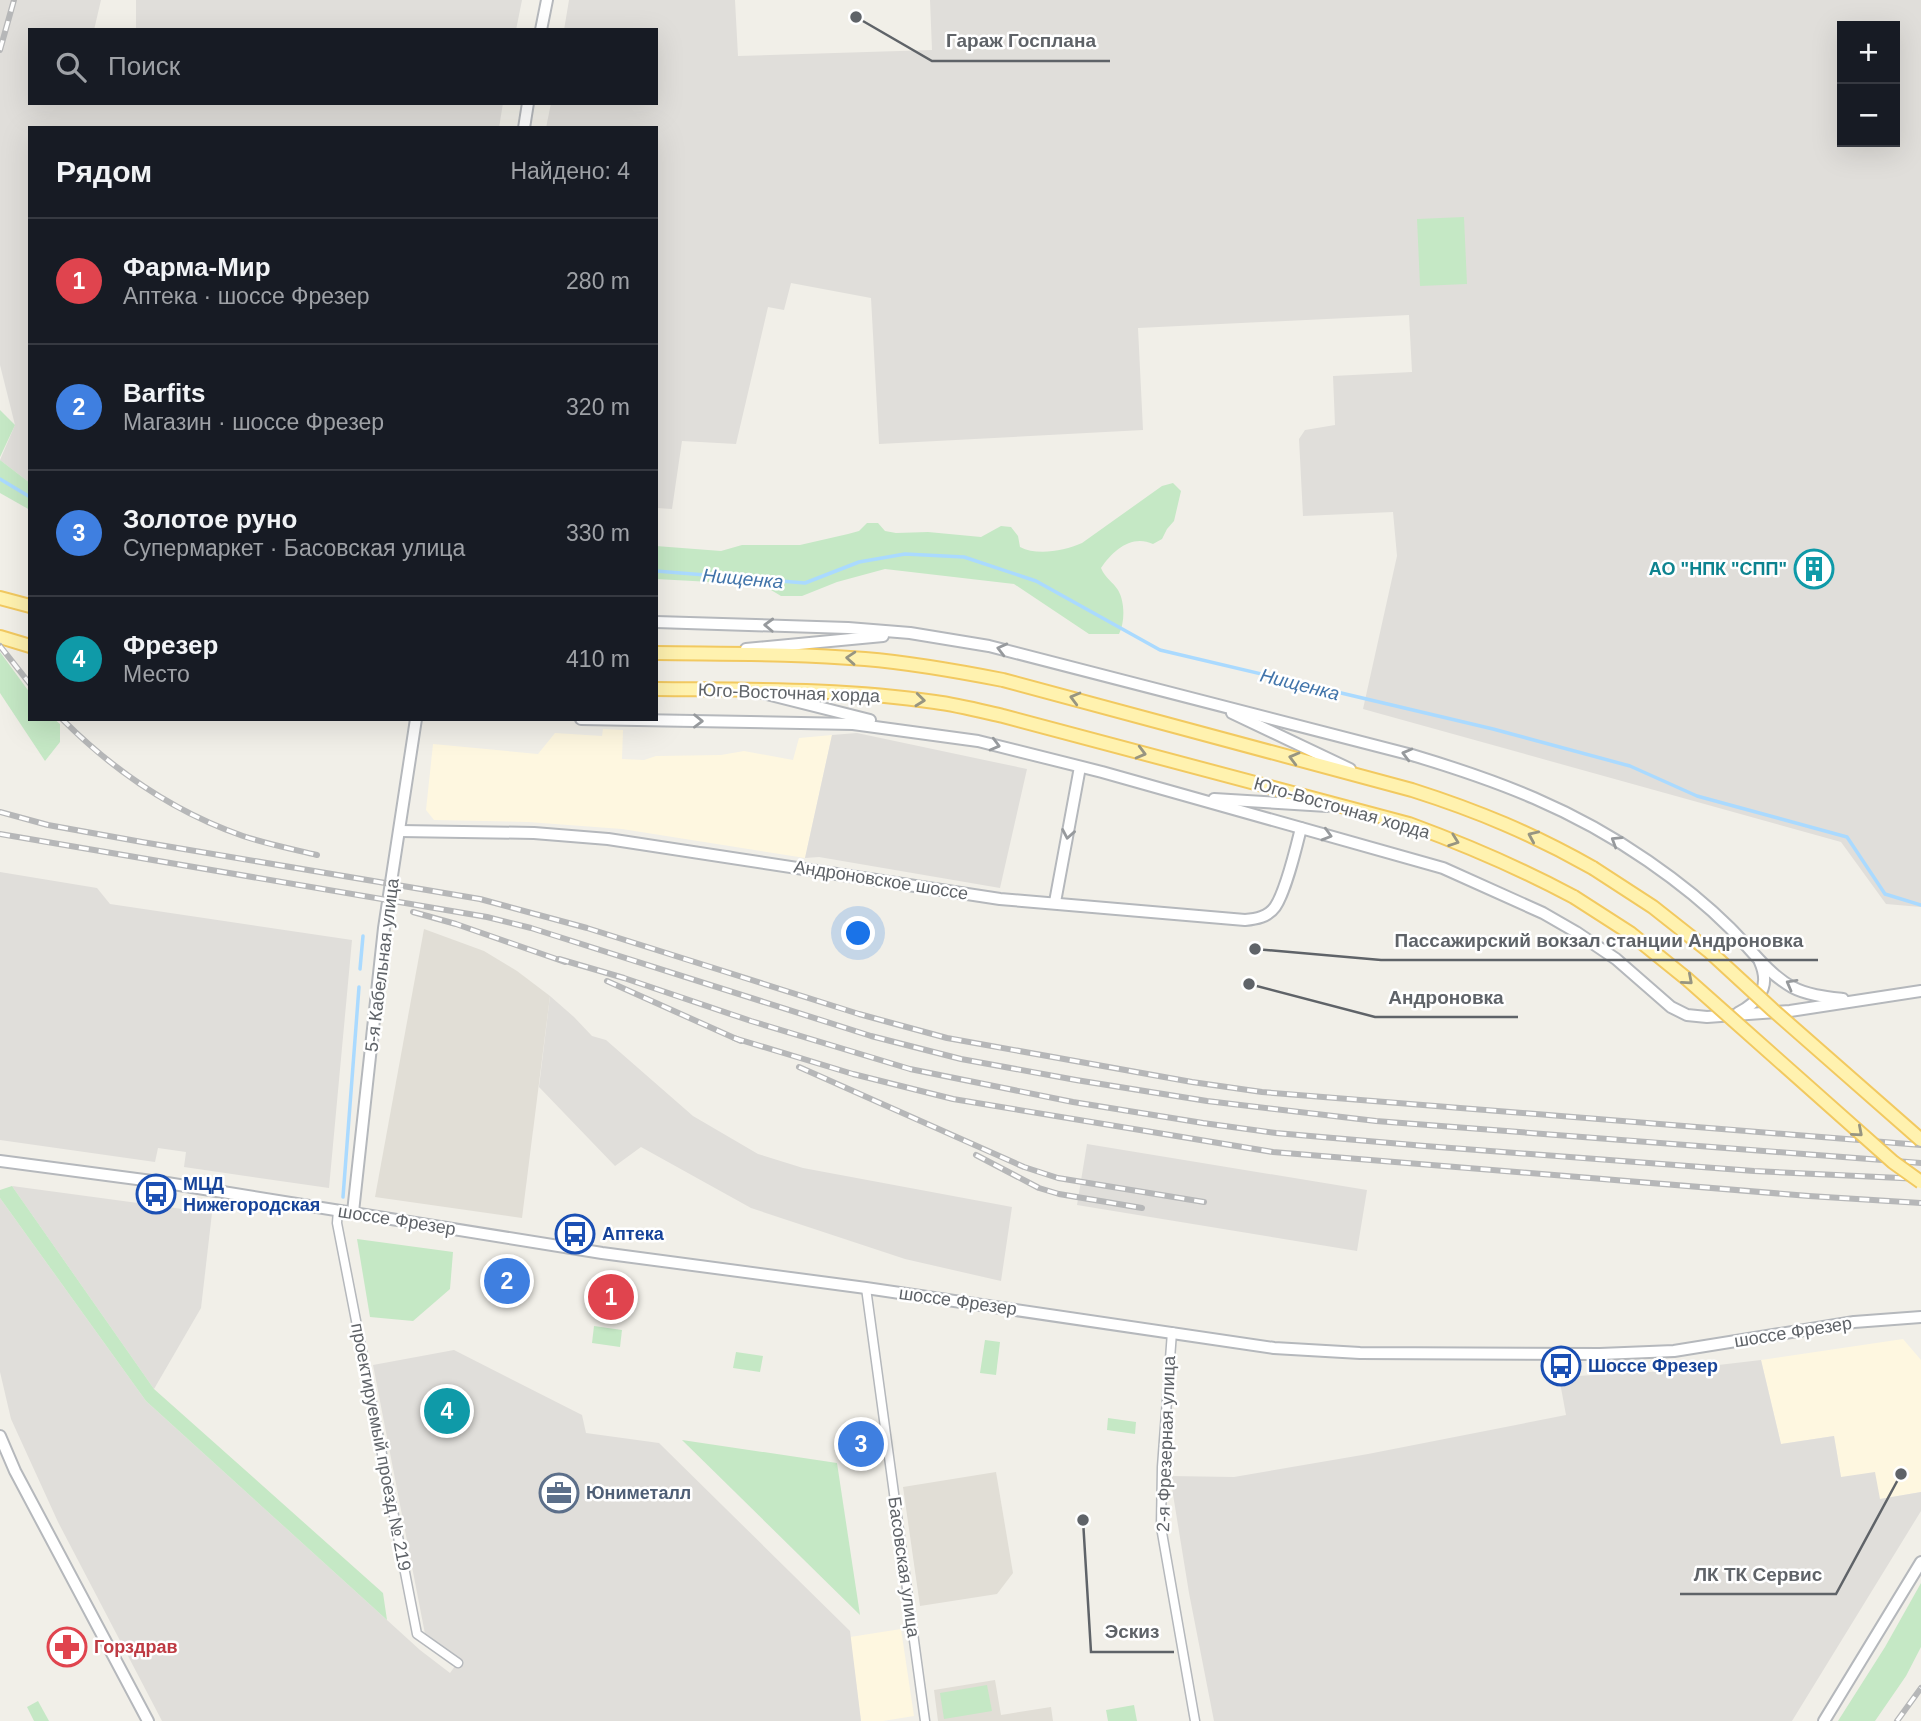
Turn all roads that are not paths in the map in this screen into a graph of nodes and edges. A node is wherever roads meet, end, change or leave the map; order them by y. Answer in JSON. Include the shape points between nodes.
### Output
{"nodes":[{"id":1,"x":547,"y":0,"type":"edge"},
{"id":2,"x":541,"y":28,"type":"edge"},
{"id":3,"x":528,"y":105,"type":"edge"},
{"id":4,"x":524,"y":126,"type":"edge"},
{"id":5,"x":0,"y":598,"type":"edge"},
{"id":6,"x":28,"y":605,"type":"edge"},
{"id":7,"x":658,"y":622,"type":"edge"},
{"id":8,"x":910,"y":633,"type":"junction"},
{"id":9,"x":0,"y":636,"type":"edge"},
{"id":10,"x":28,"y":645,"type":"edge"},
{"id":11,"x":658,"y":653,"type":"edge"},
{"id":12,"x":702,"y":654,"type":"junction"},
{"id":13,"x":658,"y":689,"type":"edge"},
{"id":14,"x":751,"y":690,"type":"junction"},
{"id":15,"x":1211,"y":703,"type":"junction"},
{"id":16,"x":658,"y":720,"type":"edge"},
{"id":17,"x":416,"y":721,"type":"edge"},
{"id":18,"x":904,"y":729,"type":"junction"},
{"id":19,"x":1080,"y":767,"type":"junction"},
{"id":20,"x":1369,"y":778,"type":"junction"},
{"id":21,"x":1190,"y":798,"type":"junction"},
{"id":22,"x":1346,"y":807,"type":"junction"},
{"id":23,"x":1301,"y":828,"type":"junction"},
{"id":24,"x":400,"y":831,"type":"junction"},
{"id":25,"x":1055,"y":902,"type":"junction"},
{"id":26,"x":1756,"y":954,"type":"junction"},
{"id":27,"x":1921,"y":991,"type":"edge"},
{"id":28,"x":1856,"y":1001,"type":"junction"},
{"id":29,"x":1735,"y":1015,"type":"junction"},
{"id":30,"x":1921,"y":1140,"type":"edge"},
{"id":31,"x":0,"y":1161,"type":"edge"},
{"id":32,"x":1921,"y":1182,"type":"edge"},
{"id":33,"x":338,"y":1210,"type":"junction"},
{"id":34,"x":353,"y":1212,"type":"junction"},
{"id":35,"x":866,"y":1288,"type":"junction"},
{"id":36,"x":1921,"y":1317,"type":"edge"},
{"id":37,"x":1172,"y":1332,"type":"junction"},
{"id":38,"x":0,"y":1436,"type":"edge"},
{"id":39,"x":1921,"y":1562,"type":"edge"},
{"id":40,"x":458,"y":1663,"type":"dead end"},
{"id":41,"x":148,"y":1721,"type":"edge"},
{"id":42,"x":925,"y":1721,"type":"edge"},
{"id":43,"x":1195,"y":1721,"type":"edge"},
{"id":44,"x":1824,"y":1721,"type":"edge"}],
"edges":[{"from":1,"to":2,"type":"street"},
{"from":3,"to":4,"type":"street"},
{"from":5,"to":6,"type":"main road"},
{"from":8,"to":7,"type":"street","one_way":true},
{"from":8,"to":12,"type":"street"},
{"from":15,"to":8,"type":"street","one_way":true,"via":[[989,646]]},
{"from":9,"to":10,"type":"main road"},
{"from":11,"to":12,"type":"main road","name":"Юго-Восточная хорда"},
{"from":20,"to":12,"type":"main road","name":"Юго-Восточная хорда","one_way":true,"via":[[939,667],[810,655]]},
{"from":13,"to":14,"type":"main road","name":"Юго-Восточная хорда"},
{"from":14,"to":18,"type":"street"},
{"from":14,"to":22,"type":"main road","name":"Юго-Восточная хорда","one_way":true,"via":[[867,694],[950,705]]},
{"from":15,"to":20,"type":"street"},
{"from":26,"to":15,"type":"street","one_way":true,"via":[[1717,915],[1656,867],[1528,793],[1412,755]]},
{"from":16,"to":18,"type":"street","one_way":true},
{"from":17,"to":24,"type":"street","name":"5-я Кабельная улица"},
{"from":18,"to":19,"type":"street","one_way":true,"via":[[978,741]]},
{"from":19,"to":21,"type":"street"},
{"from":19,"to":25,"type":"street","one_way":true},
{"from":30,"to":20,"type":"main road","name":"Юго-Восточная хорда","one_way":true,"bridge":true,"via":[[1653,907],[1544,840],[1477,811]]},
{"from":21,"to":22,"type":"street"},
{"from":21,"to":23,"type":"street"},
{"from":22,"to":32,"type":"main road","name":"Юго-Восточная хорда","one_way":true,"bridge":true,"via":[[1409,824],[1527,871],[1630,933]]},
{"from":23,"to":25,"type":"street","name":"Андроновское шоссе","via":[[1275,908],[1258,919]]},
{"from":23,"to":29,"type":"street","one_way":true,"via":[[1490,887],[1576,932],[1671,1007],[1687,1015]]},
{"from":24,"to":25,"type":"street","name":"Андроновское шоссе","via":[[608,839],[1000,899]]},
{"from":24,"to":34,"type":"street","name":"5-я Кабельная улица","via":[[384,928]]},
{"from":28,"to":26,"type":"street","one_way":true,"via":[[1792,987]]},
{"from":26,"to":29,"type":"street","via":[[1764,974],[1763,992]]},
{"from":27,"to":28,"type":"street"},
{"from":28,"to":29,"type":"street"},
{"from":31,"to":33,"type":"street","name":"шоссе Фрезер"},
{"from":33,"to":34,"type":"street","name":"шоссе Фрезер"},
{"from":33,"to":40,"type":"street","name":"проектируемый проезд № 219","via":[[417,1634]]},
{"from":34,"to":35,"type":"street","name":"шоссе Фрезер","via":[[602,1253]]},
{"from":35,"to":37,"type":"street","name":"шоссе Фрезер"},
{"from":35,"to":42,"type":"street","name":"Басовская улица"},
{"from":36,"to":37,"type":"street","name":"шоссе Фрезер","via":[[1854,1322],[1674,1351],[1600,1354],[1274,1349]]},
{"from":37,"to":43,"type":"street","name":"2-я Фрезерная улица","via":[[1161,1527]]},
{"from":38,"to":41,"type":"street"},
{"from":39,"to":44,"type":"street"}]}
